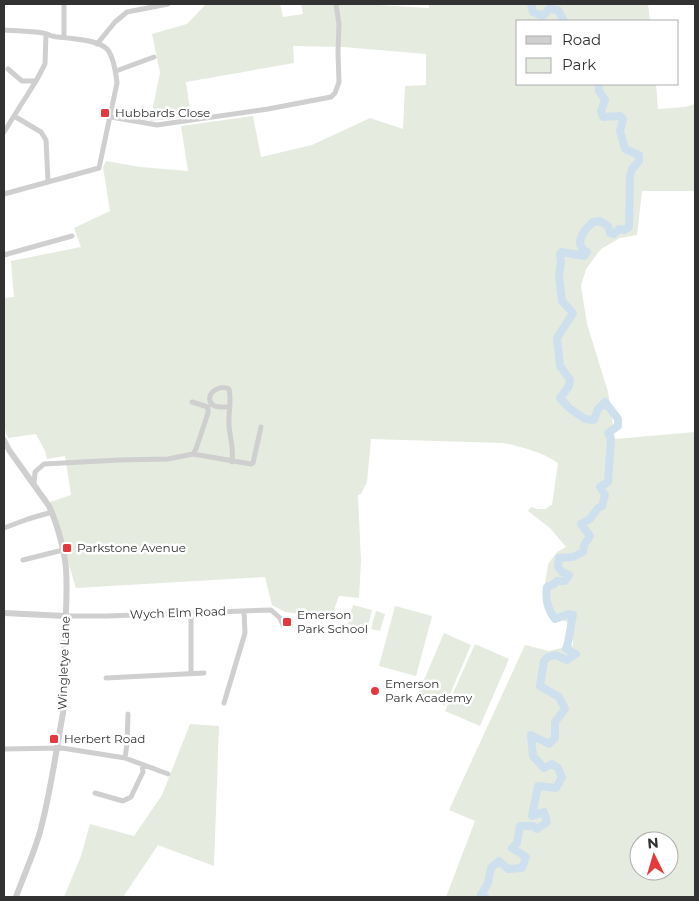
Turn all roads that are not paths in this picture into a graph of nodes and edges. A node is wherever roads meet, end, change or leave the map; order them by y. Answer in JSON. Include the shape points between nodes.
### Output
{"nodes":[{"id":1,"x":64,"y":4,"type":"edge"},
{"id":2,"x":126,"y":4,"type":"edge"},
{"id":3,"x":168,"y":4,"type":"edge"},
{"id":4,"x":336,"y":4,"type":"edge"},
{"id":5,"x":127,"y":12,"type":"junction"},
{"id":6,"x":4,"y":30,"type":"edge"},
{"id":7,"x":46,"y":34,"type":"junction"},
{"id":8,"x":64,"y":36,"type":"junction"},
{"id":9,"x":97,"y":44,"type":"junction"},
{"id":10,"x":154,"y":58,"type":"dead end"},
{"id":11,"x":8,"y":69,"type":"dead end"},
{"id":12,"x":116,"y":71,"type":"junction"},
{"id":13,"x":36,"y":81,"type":"junction"},
{"id":14,"x":14,"y":116,"type":"junction"},
{"id":15,"x":111,"y":116,"type":"junction"},
{"id":16,"x":4,"y":132,"type":"edge"},
{"id":17,"x":48,"y":182,"type":"junction"},
{"id":18,"x":4,"y":194,"type":"edge"},
{"id":19,"x":72,"y":236,"type":"dead end"},
{"id":20,"x":4,"y":255,"type":"edge"},
{"id":21,"x":192,"y":402,"type":"dead end"},
{"id":22,"x":229,"y":407,"type":"junction"},
{"id":23,"x":261,"y":426,"type":"dead end"},
{"id":24,"x":4,"y":440,"type":"edge"},
{"id":25,"x":193,"y":454,"type":"junction"},
{"id":26,"x":232,"y":462,"type":"junction"},
{"id":27,"x":24,"y":470,"type":"junction"},
{"id":28,"x":35,"y":472,"type":"junction"},
{"id":29,"x":34,"y":484,"type":"junction"},
{"id":30,"x":52,"y":512,"type":"junction"},
{"id":31,"x":4,"y":528,"type":"edge"},
{"id":32,"x":63,"y":550,"type":"junction"},
{"id":33,"x":23,"y":560,"type":"dead end"},
{"id":34,"x":244,"y":610,"type":"junction"},
{"id":35,"x":4,"y":613,"type":"edge"},
{"id":36,"x":191,"y":613,"type":"junction"},
{"id":37,"x":65,"y":616,"type":"junction"},
{"id":38,"x":284,"y":625,"type":"dead end"},
{"id":39,"x":191,"y":673,"type":"junction"},
{"id":40,"x":204,"y":673,"type":"dead end"},
{"id":41,"x":106,"y":678,"type":"dead end"},
{"id":42,"x":224,"y":703,"type":"dead end"},
{"id":43,"x":128,"y":714,"type":"dead end"},
{"id":44,"x":56,"y":748,"type":"junction"},
{"id":45,"x":4,"y":749,"type":"edge"},
{"id":46,"x":125,"y":758,"type":"junction"},
{"id":47,"x":142,"y":765,"type":"junction"},
{"id":48,"x":168,"y":774,"type":"dead end"},
{"id":49,"x":94,"y":793,"type":"dead end"},
{"id":50,"x":16,"y":897,"type":"edge"}],
"edges":[{"from":1,"to":8,"type":"street"},
{"from":2,"to":5,"type":"street"},
{"from":3,"to":5,"type":"street"},
{"from":4,"to":15,"type":"street","via":[[339,82],[331,97],[157,125]]},
{"from":5,"to":9,"type":"street"},
{"from":6,"to":7,"type":"street"},
{"from":7,"to":8,"type":"street"},
{"from":7,"to":13,"type":"street","via":[[45,64]]},
{"from":8,"to":9,"type":"street"},
{"from":9,"to":12,"type":"street","via":[[108,49]]},
{"from":10,"to":12,"type":"street"},
{"from":11,"to":13,"type":"street","via":[[22,81]]},
{"from":12,"to":15,"type":"street","via":[[117,86]]},
{"from":13,"to":14,"type":"street"},
{"from":14,"to":16,"type":"street"},
{"from":14,"to":17,"type":"street","via":[[44,136]]},
{"from":15,"to":17,"type":"street","via":[[99,168]]},
{"from":17,"to":18,"type":"street"},
{"from":19,"to":20,"type":"street"},
{"from":21,"to":25,"type":"street","via":[[208,408]]},
{"from":22,"to":22,"type":"street","via":[[229,389],[224,386],[212,391],[211,402],[214,405]]},
{"from":22,"to":26,"type":"street","via":[[234,451]]},
{"from":23,"to":26,"type":"street","via":[[253,463]]},
{"from":24,"to":27,"type":"street","name":"Wingletye Lane"},
{"from":25,"to":26,"type":"street"},
{"from":25,"to":28,"type":"street","via":[[168,459],[44,464]]},
{"from":27,"to":28,"type":"street"},
{"from":27,"to":29,"type":"street","name":"Wingletye Lane"},
{"from":28,"to":29,"type":"street"},
{"from":29,"to":30,"type":"street","name":"Wingletye Lane"},
{"from":30,"to":31,"type":"street"},
{"from":30,"to":32,"type":"street","name":"Wingletye Lane"},
{"from":32,"to":33,"type":"street"},
{"from":32,"to":37,"type":"street","name":"Wingletye Lane","via":[[67,593]]},
{"from":34,"to":36,"type":"street","name":"Wych Elm Road"},
{"from":34,"to":38,"type":"street","name":"Wych Elm Road","via":[[271,610]]},
{"from":34,"to":42,"type":"street","via":[[244,633]]},
{"from":35,"to":37,"type":"street"},
{"from":36,"to":37,"type":"street","name":"Wych Elm Road"},
{"from":36,"to":39,"type":"street"},
{"from":37,"to":44,"type":"street","name":"Wingletye Lane","via":[[64,699]]},
{"from":39,"to":40,"type":"street"},
{"from":39,"to":41,"type":"street"},
{"from":43,"to":46,"type":"street"},
{"from":44,"to":45,"type":"street"},
{"from":44,"to":46,"type":"street"},
{"from":44,"to":50,"type":"street","name":"Wingletye Lane","via":[[41,828]]},
{"from":46,"to":47,"type":"street"},
{"from":47,"to":48,"type":"street"},
{"from":47,"to":49,"type":"street","via":[[131,798],[123,801]]}]}
